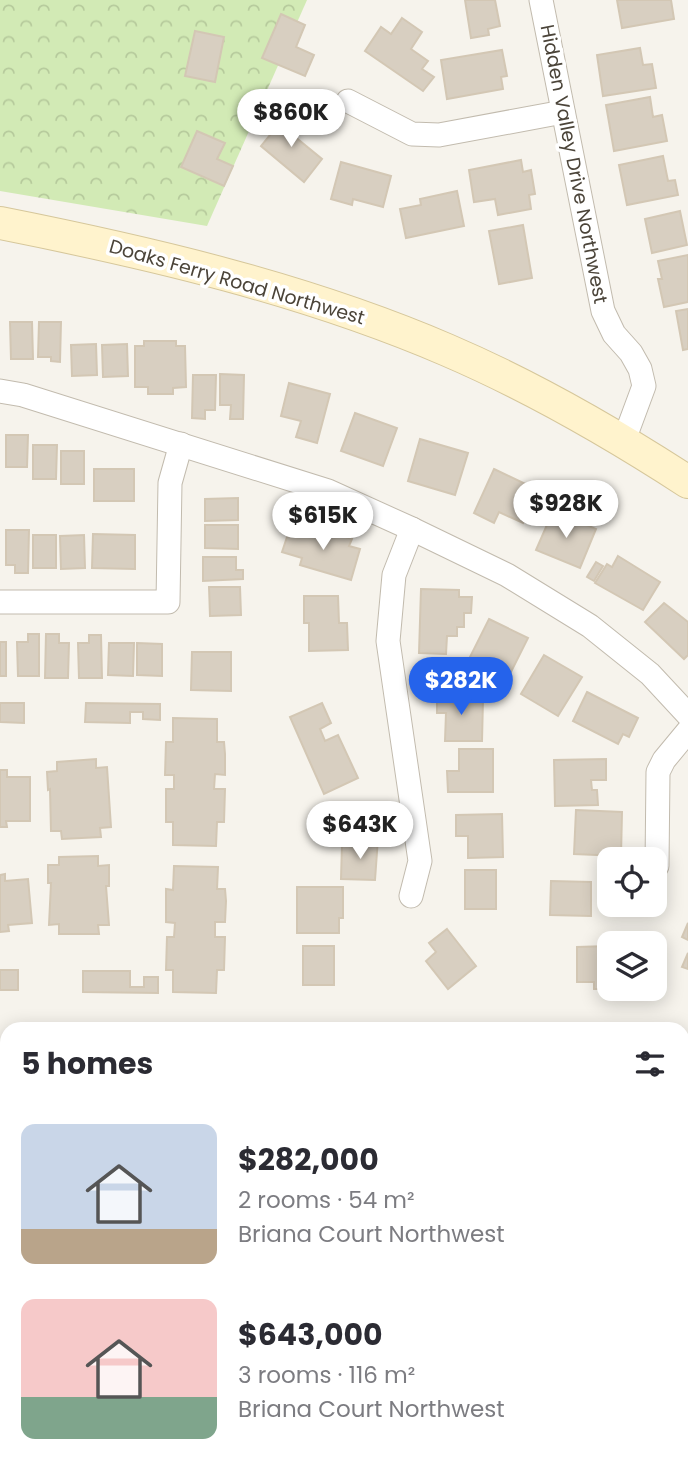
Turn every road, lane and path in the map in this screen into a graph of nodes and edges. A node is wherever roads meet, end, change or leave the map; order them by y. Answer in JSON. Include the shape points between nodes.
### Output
{"nodes":[{"id":1,"x":541,"y":0,"type":"edge"},
{"id":2,"x":348,"y":102,"type":"dead end"},
{"id":3,"x":562,"y":113,"type":"junction"},
{"id":4,"x":0,"y":223,"type":"edge"},
{"id":5,"x":0,"y":391,"type":"edge"},
{"id":6,"x":624,"y":440,"type":"junction"},
{"id":7,"x":181,"y":444,"type":"junction"},
{"id":8,"x":688,"y":482,"type":"edge"},
{"id":9,"x":412,"y":529,"type":"junction"},
{"id":10,"x":0,"y":602,"type":"edge"},
{"id":11,"x":688,"y":715,"type":"edge"},
{"id":12,"x":688,"y":731,"type":"edge"},
{"id":13,"x":657,"y":847,"type":"edge"},
{"id":14,"x":411,"y":897,"type":"dead end"}],
"edges":[{"from":1,"to":3,"type":"street","name":"Hidden Valley Drive Northwest"},
{"from":2,"to":3,"type":"street","via":[[412,134],[439,135]]},
{"from":3,"to":6,"type":"street","name":"Hidden Valley Drive Northwest","via":[[603,311],[640,369],[643,386]]},
{"from":4,"to":6,"type":"main road","name":"Doaks Ferry Road Northwest","via":[[135,251],[300,296],[446,349]]},
{"from":5,"to":7,"type":"street"},
{"from":6,"to":8,"type":"main road","name":"Doaks Ferry Road Northwest"},
{"from":7,"to":9,"type":"street","via":[[328,491]]},
{"from":7,"to":10,"type":"street","via":[[170,483],[168,602]]},
{"from":9,"to":11,"type":"street","via":[[507,575],[590,626],[650,674]]},
{"from":9,"to":14,"type":"street","via":[[394,575],[388,641],[420,861]]},
{"from":12,"to":13,"type":"street","via":[[659,772]]}]}
